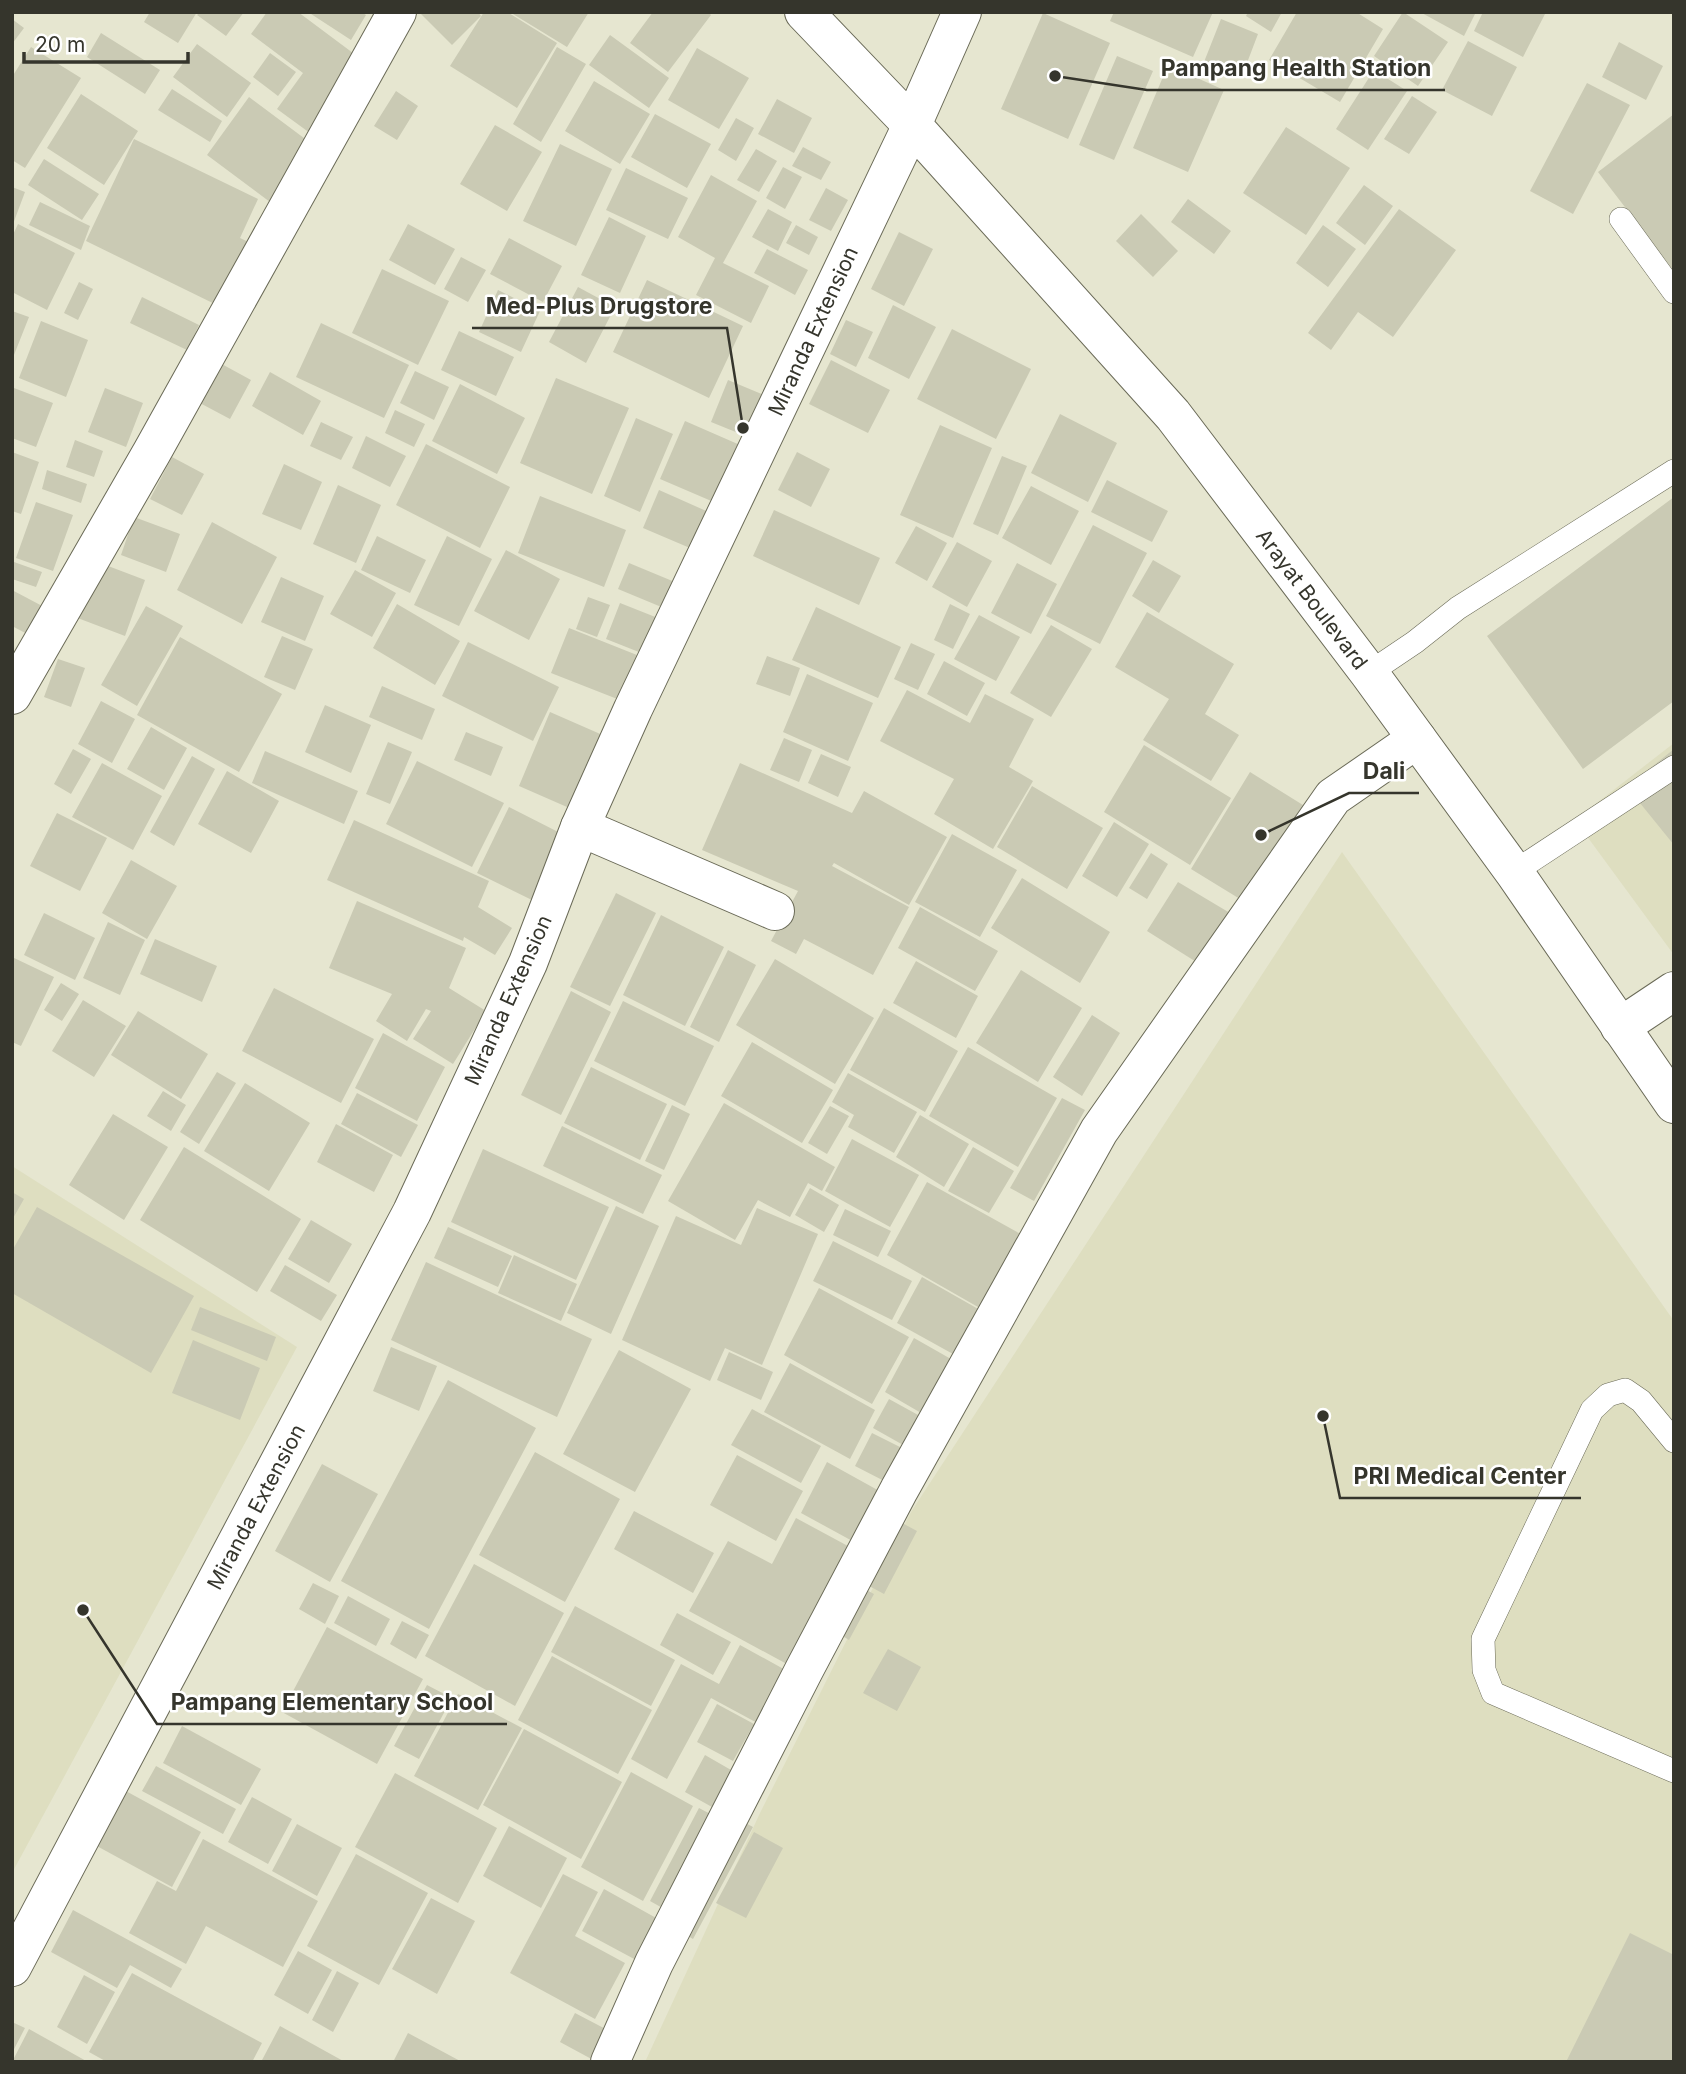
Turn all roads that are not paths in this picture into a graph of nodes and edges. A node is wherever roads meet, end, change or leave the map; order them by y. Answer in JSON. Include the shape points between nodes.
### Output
{"nodes":[{"id":1,"x":397,"y":12,"type":"edge"},
{"id":2,"x":804,"y":12,"type":"edge"},
{"id":3,"x":962,"y":12,"type":"edge"},
{"id":4,"x":912,"y":125,"type":"junction"},
{"id":5,"x":1621,"y":219,"type":"dead end"},
{"id":6,"x":1674,"y":292,"type":"edge"},
{"id":7,"x":1674,"y":471,"type":"edge"},
{"id":8,"x":1369,"y":673,"type":"junction"},
{"id":9,"x":12,"y":695,"type":"edge"},
{"id":10,"x":1417,"y":739,"type":"junction"},
{"id":11,"x":1674,"y":767,"type":"edge"},
{"id":12,"x":580,"y":827,"type":"junction"},
{"id":13,"x":1514,"y":872,"type":"junction"},
{"id":14,"x":775,"y":911,"type":"dead end"},
{"id":15,"x":1674,"y":992,"type":"edge"},
{"id":16,"x":1620,"y":1027,"type":"junction"},
{"id":17,"x":1674,"y":1104,"type":"edge"},
{"id":18,"x":1674,"y":1441,"type":"edge"},
{"id":19,"x":1674,"y":1771,"type":"edge"},
{"id":20,"x":12,"y":1967,"type":"edge"},
{"id":21,"x":610,"y":2062,"type":"edge"}],
"edges":[{"from":1,"to":9,"type":"main road"},
{"from":2,"to":4,"type":"main road","name":"Arayat Boulevard"},
{"from":3,"to":4,"type":"main road","name":"Miranda Extension"},
{"from":4,"to":8,"type":"main road","name":"Arayat Boulevard","via":[[1173,415]]},
{"from":4,"to":12,"type":"main road","name":"Miranda Extension"},
{"from":5,"to":6,"type":"lane"},
{"from":7,"to":8,"type":"lane","via":[[1458,608]]},
{"from":8,"to":10,"type":"main road","name":"Arayat Boulevard"},
{"from":10,"to":13,"type":"main road","name":"Arayat Boulevard"},
{"from":10,"to":21,"type":"main road","via":[[1334,797],[1099,1131],[810,1658],[654,1963]]},
{"from":11,"to":13,"type":"lane"},
{"from":12,"to":14,"type":"main road"},
{"from":12,"to":20,"type":"main road","name":"Miranda Extension","via":[[528,963],[412,1212]]},
{"from":13,"to":16,"type":"main road","name":"Arayat Boulevard"},
{"from":15,"to":16,"type":"main road"},
{"from":16,"to":17,"type":"main road","name":"Arayat Boulevard"},
{"from":18,"to":19,"type":"lane","via":[[1641,1401],[1625,1390],[1608,1395],[1592,1410],[1483,1639],[1484,1670],[1493,1693]]}]}
